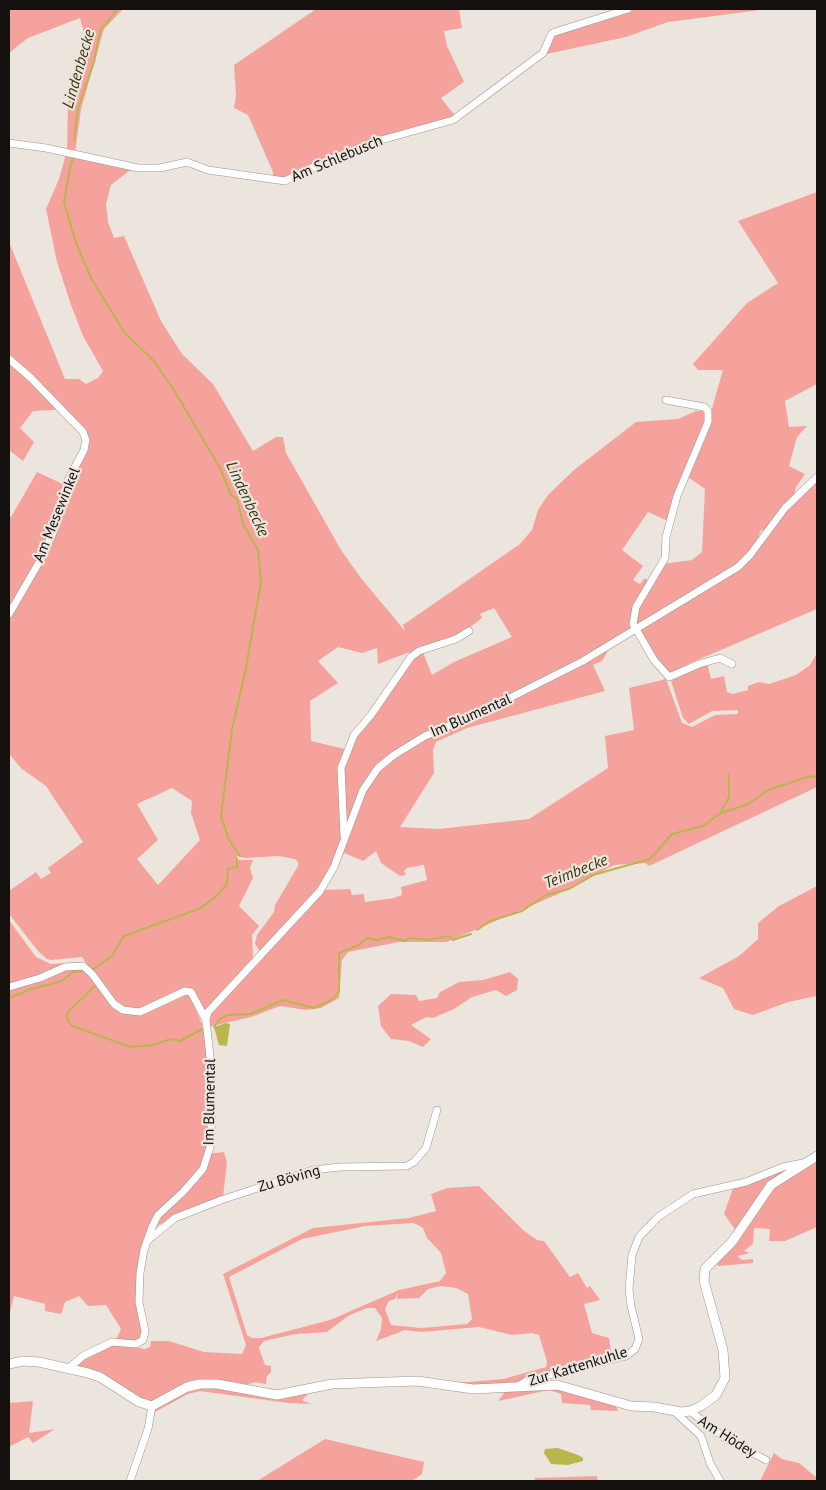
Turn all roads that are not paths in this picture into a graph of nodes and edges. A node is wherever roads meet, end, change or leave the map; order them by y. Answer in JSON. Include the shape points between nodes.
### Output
{"nodes":[{"id":1,"x":628,"y":9,"type":"edge"},
{"id":2,"x":9,"y":142,"type":"edge"},
{"id":3,"x":9,"y":359,"type":"edge"},
{"id":4,"x":666,"y":400,"type":"dead end"},
{"id":5,"x":817,"y":477,"type":"edge"},
{"id":6,"x":9,"y":614,"type":"edge"},
{"id":7,"x":634,"y":629,"type":"junction"},
{"id":8,"x":469,"y":631,"type":"dead end"},
{"id":9,"x":732,"y":664,"type":"dead end"},
{"id":10,"x":344,"y":838,"type":"junction"},
{"id":11,"x":9,"y":987,"type":"edge"},
{"id":12,"x":206,"y":1020,"type":"junction"},
{"id":13,"x":437,"y":1110,"type":"dead end"},
{"id":14,"x":817,"y":1156,"type":"edge"},
{"id":15,"x":803,"y":1163,"type":"junction"},
{"id":16,"x":147,"y":1241,"type":"junction"},
{"id":17,"x":9,"y":1364,"type":"edge"},
{"id":18,"x":69,"y":1368,"type":"junction"},
{"id":19,"x":520,"y":1385,"type":"junction"},
{"id":20,"x":152,"y":1406,"type":"junction"},
{"id":21,"x":690,"y":1411,"type":"junction"},
{"id":22,"x":675,"y":1412,"type":"junction"},
{"id":23,"x":766,"y":1460,"type":"dead end"},
{"id":24,"x":130,"y":1481,"type":"edge"},
{"id":25,"x":720,"y":1481,"type":"edge"}],
"edges":[{"from":1,"to":2,"type":"street","name":"Am Schlebusch","via":[[552,34],[542,53],[453,120],[381,140],[326,161],[286,181],[208,170],[187,162],[160,168],[138,168]]},
{"from":3,"to":6,"type":"street","name":"Am Mesewinkel","via":[[83,432],[86,440],[68,482],[55,528]]},
{"from":4,"to":7,"type":"street","via":[[699,406],[708,411],[708,422],[677,496],[666,537],[665,558],[636,607]]},
{"from":5,"to":7,"type":"street","name":"Im Blumental","via":[[784,508],[738,567]]},
{"from":7,"to":9,"type":"street","via":[[669,678],[720,658]]},
{"from":7,"to":10,"type":"street","name":"Im Blumental","via":[[556,676],[440,729],[394,755],[368,781]]},
{"from":8,"to":10,"type":"street","name":"Im Blumental","via":[[411,657],[354,735],[344,756],[341,773]]},
{"from":10,"to":12,"type":"street","name":"Im Blumental","via":[[334,867],[320,892],[217,1000]]},
{"from":11,"to":12,"type":"street","via":[[64,967],[83,966],[114,1004],[123,1010],[140,1012],[185,990],[190,992]]},
{"from":12,"to":16,"type":"street","name":"Im Blumental","via":[[212,1075],[212,1135],[208,1158],[196,1178],[158,1215]]},
{"from":13,"to":16,"type":"street","name":"Zu Böving","via":[[426,1148],[407,1166],[312,1170],[175,1218]]},
{"from":14,"to":15,"type":"street"},
{"from":15,"to":19,"type":"street","name":"Zur Kattenkuhle","via":[[746,1182],[693,1194],[658,1217],[639,1237],[632,1254],[629,1288],[639,1339],[635,1349],[626,1356],[528,1380]]},
{"from":15,"to":21,"type":"street","via":[[765,1192],[732,1242],[705,1269],[704,1281],[723,1347],[725,1378],[716,1395]]},
{"from":16,"to":18,"type":"street","name":"Im Blumental","via":[[139,1287],[145,1331],[143,1340],[136,1344],[106,1344]]},
{"from":17,"to":18,"type":"street","via":[[39,1362]]},
{"from":18,"to":20,"type":"street","via":[[100,1377],[139,1402]]},
{"from":19,"to":20,"type":"street","via":[[473,1389],[417,1381],[361,1382],[332,1384],[278,1395],[208,1383],[187,1387]]},
{"from":19,"to":22,"type":"street","via":[[558,1384],[631,1406]]},
{"from":20,"to":24,"type":"street","via":[[148,1429]]},
{"from":21,"to":22,"type":"street"},
{"from":21,"to":23,"type":"street","name":"Am Hödey","via":[[726,1439]]},
{"from":22,"to":25,"type":"street","via":[[701,1436]]}]}
